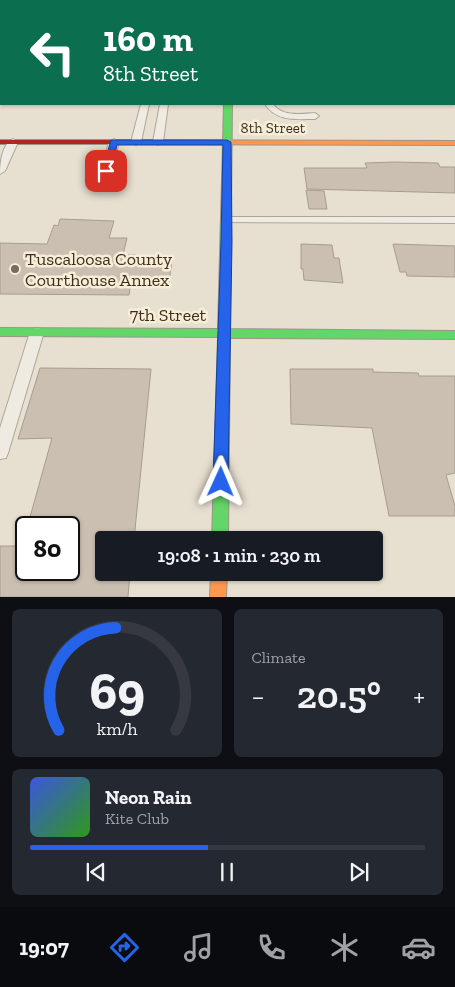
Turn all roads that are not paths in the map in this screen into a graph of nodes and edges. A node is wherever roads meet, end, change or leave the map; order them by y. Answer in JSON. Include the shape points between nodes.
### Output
{"nodes":[{"id":1,"x":145,"y":105,"type":"edge"},
{"id":2,"x":164,"y":105,"type":"edge"},
{"id":3,"x":228,"y":105,"type":"edge"},
{"id":4,"x":270,"y":105,"type":"edge"},
{"id":5,"x":315,"y":116,"type":"dead end"},
{"id":6,"x":0,"y":142,"type":"edge"},
{"id":7,"x":13,"y":142,"type":"junction"},
{"id":8,"x":114,"y":142,"type":"junction"},
{"id":9,"x":136,"y":142,"type":"junction"},
{"id":10,"x":158,"y":142,"type":"junction"},
{"id":11,"x":227,"y":142,"type":"junction"},
{"id":12,"x":455,"y":143,"type":"edge"},
{"id":13,"x":0,"y":171,"type":"edge"},
{"id":14,"x":106,"y":171,"type":"dead end"},
{"id":15,"x":227,"y":220,"type":"junction"},
{"id":16,"x":455,"y":220,"type":"edge"},
{"id":17,"x":0,"y":332,"type":"edge"},
{"id":18,"x":37,"y":332,"type":"junction"},
{"id":19,"x":224,"y":333,"type":"junction"},
{"id":20,"x":455,"y":335,"type":"edge"},
{"id":21,"x":0,"y":453,"type":"edge"},
{"id":22,"x":220,"y":531,"type":"edge"},
{"id":23,"x":219,"y":581,"type":"edge"},
{"id":24,"x":218,"y":597,"type":"edge"}],
"edges":[{"from":1,"to":9,"type":"lane"},
{"from":2,"to":10,"type":"lane"},
{"from":3,"to":11,"type":"main road"},
{"from":4,"to":5,"type":"lane","via":[[280,114]]},
{"from":6,"to":7,"type":"main road","name":"8th Street"},
{"from":7,"to":8,"type":"main road","name":"8th Street"},
{"from":7,"to":13,"type":"lane"},
{"from":8,"to":9,"type":"main road","name":"8th Street"},
{"from":8,"to":14,"type":"lane"},
{"from":9,"to":10,"type":"main road","name":"8th Street"},
{"from":10,"to":11,"type":"main road","name":"8th Street"},
{"from":11,"to":12,"type":"main road","name":"8th Street"},
{"from":11,"to":15,"type":"main road"},
{"from":15,"to":16,"type":"lane"},
{"from":15,"to":19,"type":"main road"},
{"from":17,"to":18,"type":"main road","name":"7th Street"},
{"from":18,"to":19,"type":"main road","name":"7th Street"},
{"from":18,"to":21,"type":"lane"},
{"from":19,"to":20,"type":"main road","name":"7th Street"},
{"from":19,"to":22,"type":"main road"},
{"from":23,"to":24,"type":"main road"}]}
